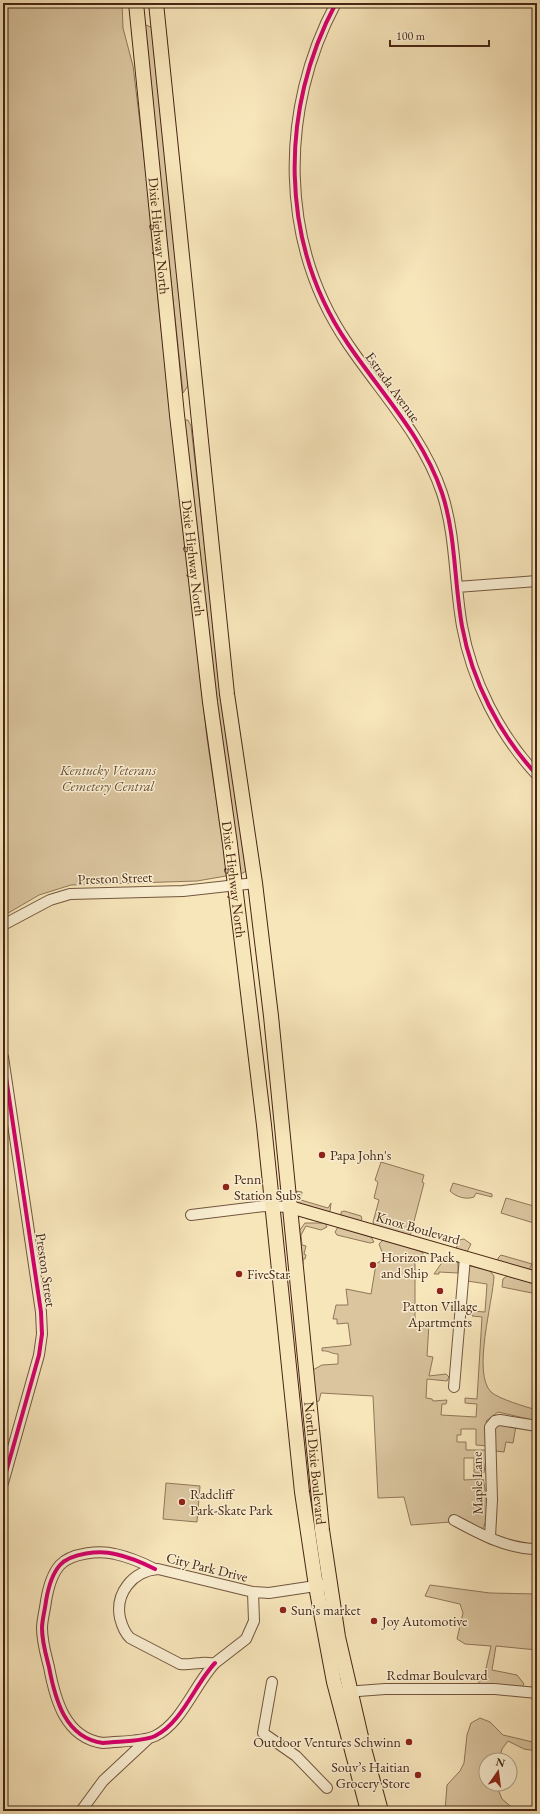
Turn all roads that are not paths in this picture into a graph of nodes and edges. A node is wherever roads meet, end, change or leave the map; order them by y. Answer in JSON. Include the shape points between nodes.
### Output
{"nodes":[{"id":1,"x":136,"y":3,"type":"edge"},
{"id":2,"x":156,"y":3,"type":"edge"},
{"id":3,"x":336,"y":3,"type":"edge"},
{"id":4,"x":537,"y":581,"type":"edge"},
{"id":5,"x":457,"y":586,"type":"junction"},
{"id":6,"x":537,"y":775,"type":"edge"},
{"id":7,"x":255,"y":884,"type":"junction"},
{"id":8,"x":234,"y":886,"type":"junction"},
{"id":9,"x":3,"y":925,"type":"edge"},
{"id":10,"x":3,"y":1057,"type":"edge"},
{"id":11,"x":280,"y":1111,"type":"joint"},
{"id":12,"x":262,"y":1112,"type":"joint"},
{"id":13,"x":272,"y":1205,"type":"junction"},
{"id":14,"x":290,"y":1207,"type":"junction"},
{"id":15,"x":192,"y":1214,"type":"dead end"},
{"id":16,"x":465,"y":1257,"type":"junction"},
{"id":17,"x":537,"y":1278,"type":"edge"},
{"id":18,"x":454,"y":1387,"type":"dead end"},
{"id":19,"x":537,"y":1426,"type":"edge"},
{"id":20,"x":3,"y":1483,"type":"edge"},
{"id":21,"x":454,"y":1520,"type":"dead end"},
{"id":22,"x":490,"y":1537,"type":"junction"},
{"id":23,"x":537,"y":1549,"type":"edge"},
{"id":24,"x":155,"y":1569,"type":"junction"},
{"id":25,"x":323,"y":1585,"type":"junction"},
{"id":26,"x":253,"y":1592,"type":"junction"},
{"id":27,"x":215,"y":1663,"type":"junction"},
{"id":28,"x":272,"y":1682,"type":"dead end"},
{"id":29,"x":350,"y":1691,"type":"junction"},
{"id":30,"x":336,"y":1692,"type":"junction"},
{"id":31,"x":537,"y":1693,"type":"edge"},
{"id":32,"x":149,"y":1738,"type":"junction"},
{"id":33,"x":327,"y":1788,"type":"dead end"},
{"id":34,"x":81,"y":1811,"type":"edge"},
{"id":35,"x":368,"y":1811,"type":"edge"},
{"id":36,"x":381,"y":1811,"type":"edge"}],
"edges":[{"from":1,"to":8,"type":"highway","name":"Dixie Highway North","via":[[182,454]]},
{"from":2,"to":7,"type":"highway","name":"Dixie Highway North","via":[[227,694]]},
{"from":3,"to":5,"type":"street","name":"Estrada Avenue","via":[[314,51],[298,113],[294,170],[303,241],[317,283],[336,326],[413,433],[434,473],[451,528]]},
{"from":4,"to":5,"type":"street"},
{"from":5,"to":6,"type":"street","name":"Estrada Avenue","via":[[470,658],[482,690],[504,732]]},
{"from":7,"to":8,"type":"street","name":"Preston Street"},
{"from":7,"to":11,"type":"highway","name":"Dixie Highway North"},
{"from":8,"to":9,"type":"street","name":"Preston Street","via":[[180,891],[70,894],[37,906]]},
{"from":8,"to":12,"type":"highway","name":"Dixie Highway North"},
{"from":10,"to":20,"type":"street","name":"Preston Street","via":[[41,1312],[42,1334],[34,1376]]},
{"from":11,"to":14,"type":"highway","name":"North Dixie Boulevard"},
{"from":12,"to":13,"type":"highway","name":"North Dixie Boulevard"},
{"from":13,"to":14,"type":"street"},
{"from":13,"to":15,"type":"street"},
{"from":13,"to":25,"type":"highway","name":"North Dixie Boulevard","via":[[302,1492]]},
{"from":14,"to":16,"type":"main road","name":"Knox Boulevard"},
{"from":14,"to":25,"type":"highway","name":"North Dixie Boulevard","via":[[315,1469]]},
{"from":16,"to":17,"type":"main road","name":"Knox Boulevard"},
{"from":16,"to":18,"type":"street"},
{"from":19,"to":22,"type":"street","name":"Maple Lane","via":[[500,1420],[492,1424]]},
{"from":21,"to":22,"type":"street"},
{"from":22,"to":23,"type":"street","via":[[516,1548]]},
{"from":24,"to":26,"type":"street","name":"City Park Drive"},
{"from":24,"to":27,"type":"street","name":"City Park Drive","via":[[148,1570],[127,1584],[123,1590],[119,1610],[125,1634],[180,1664]]},
{"from":24,"to":32,"type":"street","name":"City Park Drive","via":[[115,1554],[95,1554],[69,1559],[60,1566],[51,1580],[42,1627],[54,1693],[63,1713],[74,1728],[83,1736],[103,1743]]},
{"from":25,"to":26,"type":"street","name":"City Park Drive","via":[[269,1593]]},
{"from":25,"to":29,"type":"highway","name":"North Dixie Boulevard"},
{"from":25,"to":30,"type":"highway","name":"North Dixie Boulevard"},
{"from":26,"to":27,"type":"street","name":"City Park Drive","via":[[254,1621],[246,1639]]},
{"from":27,"to":32,"type":"street","name":"City Park Drive","via":[[179,1714],[161,1732]]},
{"from":28,"to":33,"type":"street","via":[[263,1733],[296,1756]]},
{"from":29,"to":30,"type":"street","name":"Redmar Boulevard"},
{"from":29,"to":31,"type":"street","name":"Redmar Boulevard","via":[[495,1689]]},
{"from":29,"to":36,"type":"highway","name":"North Dixie Boulevard"},
{"from":30,"to":35,"type":"highway","name":"North Dixie Boulevard"},
{"from":32,"to":34,"type":"street","via":[[103,1781]]}]}
